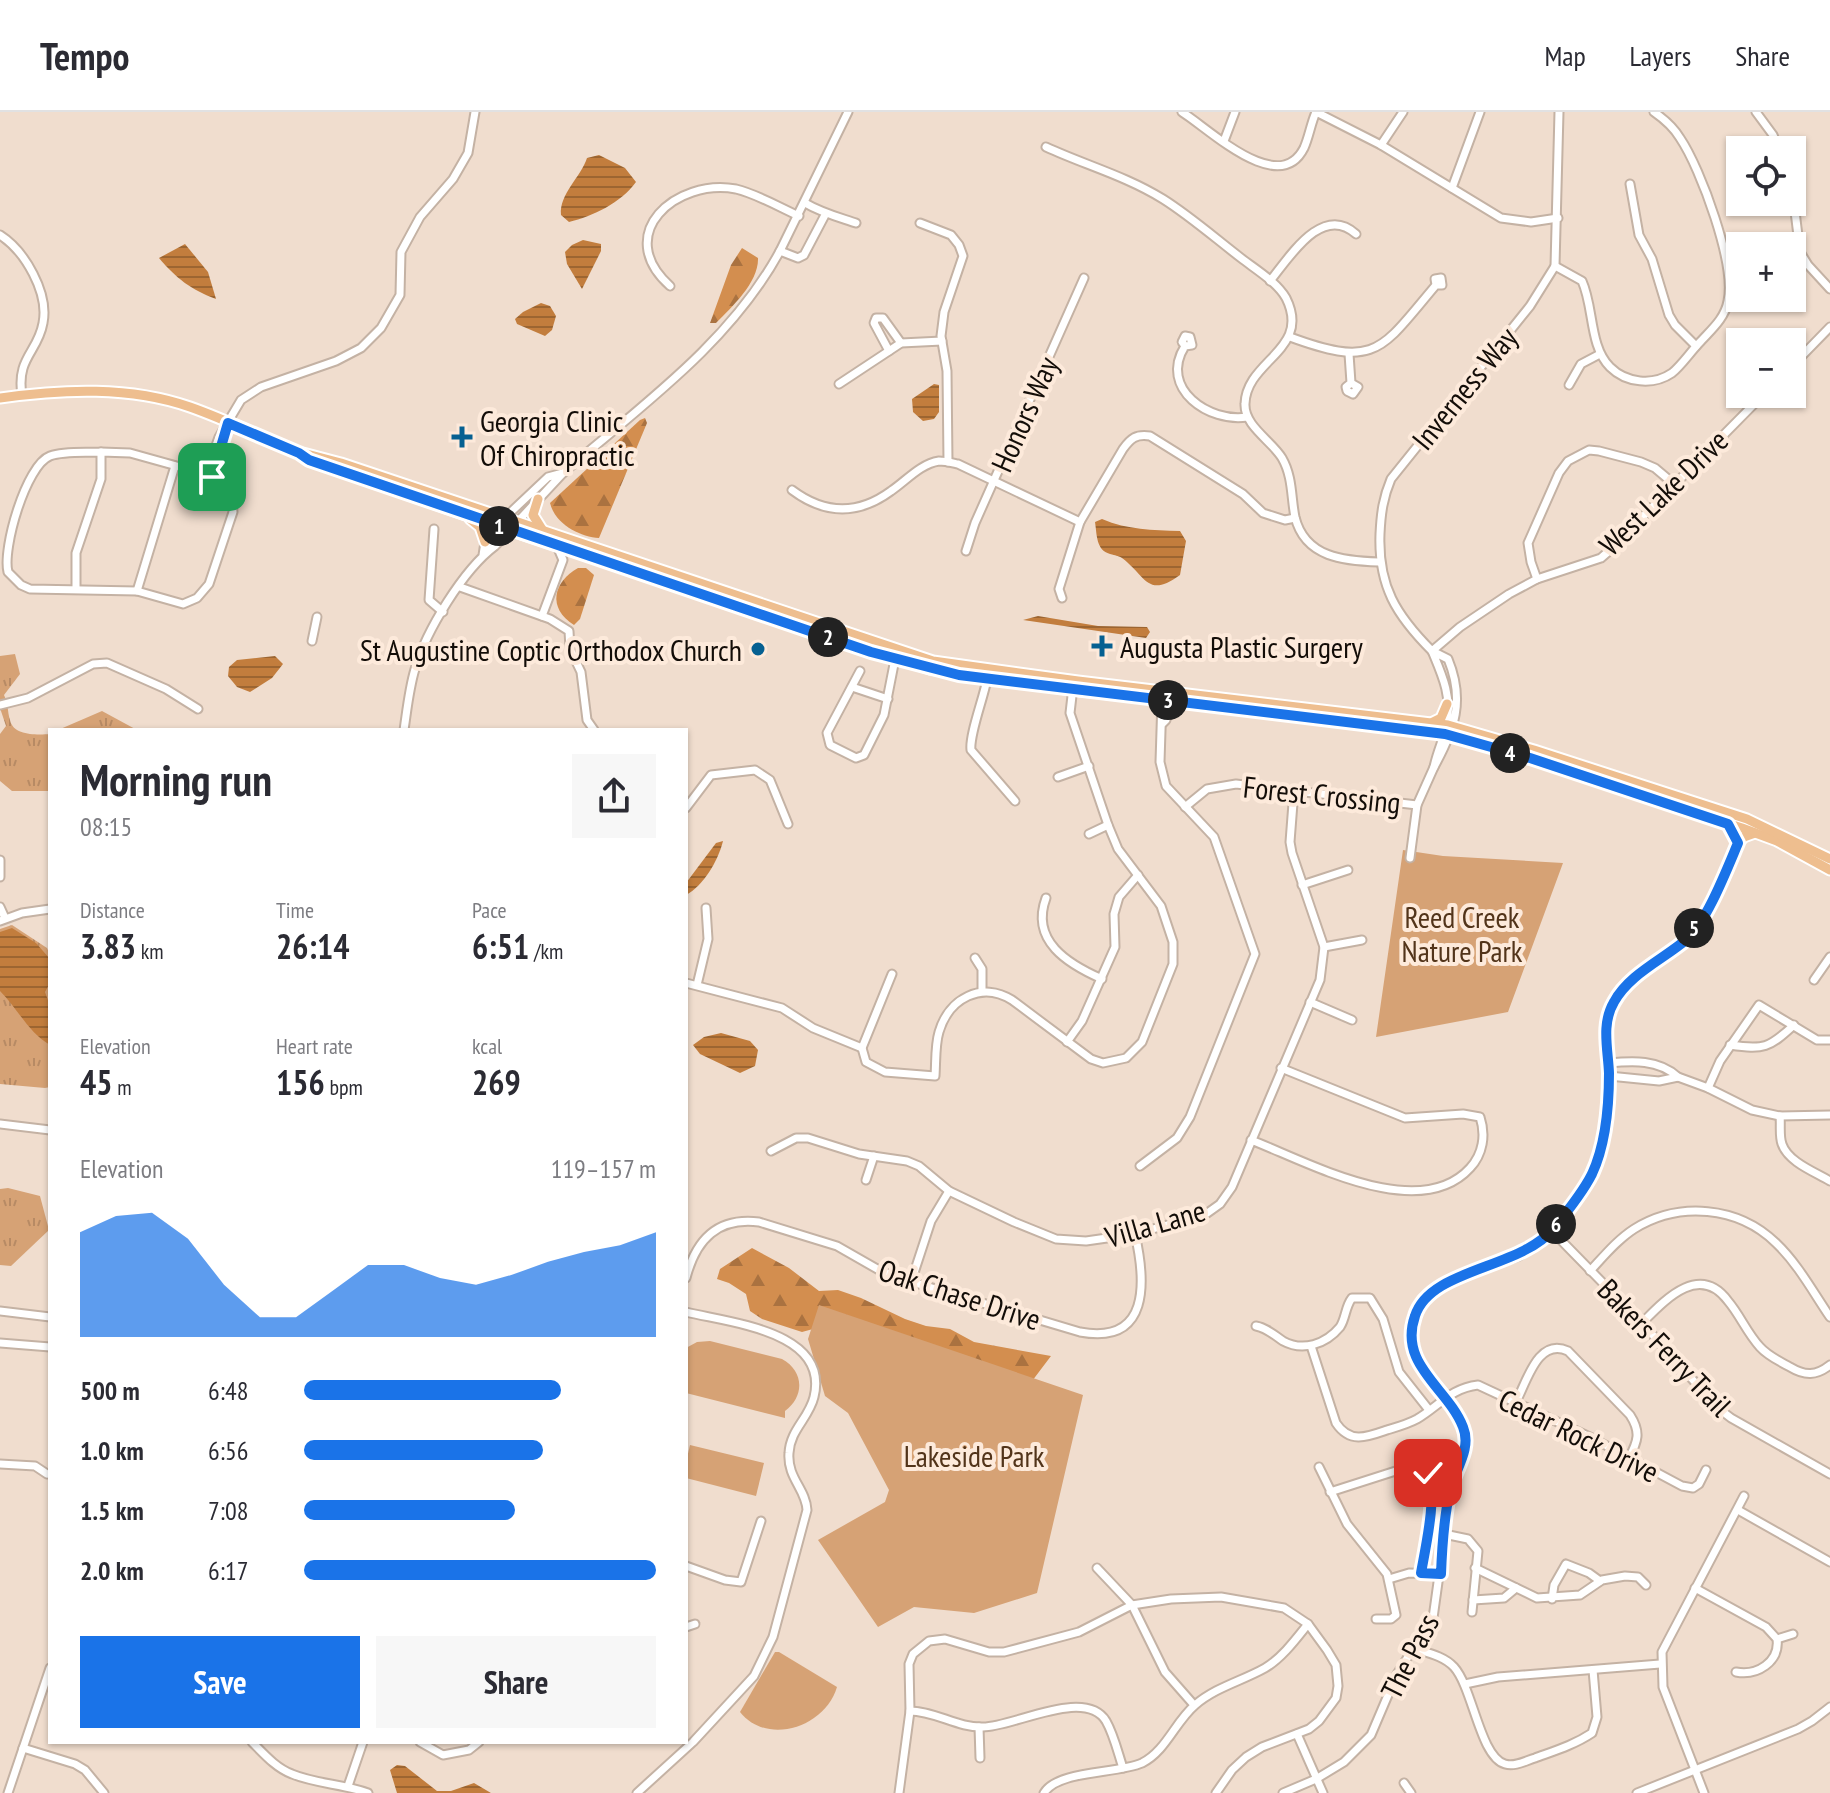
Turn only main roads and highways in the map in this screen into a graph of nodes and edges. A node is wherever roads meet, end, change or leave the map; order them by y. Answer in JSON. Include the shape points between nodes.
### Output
{"nodes":[{"id":1,"x":0,"y":398,"type":"edge"},
{"id":2,"x":299,"y":453,"type":"junction"},
{"id":3,"x":538,"y":499,"type":"road end"},
{"id":4,"x":464,"y":515,"type":"junction"},
{"id":5,"x":507,"y":524,"type":"junction"},
{"id":6,"x":543,"y":531,"type":"junction"},
{"id":7,"x":485,"y":542,"type":"road end"},
{"id":8,"x":1073,"y":685,"type":"junction"},
{"id":9,"x":1447,"y":704,"type":"road end"},
{"id":10,"x":1430,"y":723,"type":"junction"},
{"id":11,"x":1448,"y":730,"type":"junction"},
{"id":12,"x":1596,"y":775,"type":"junction"},
{"id":13,"x":1728,"y":824,"type":"junction"},
{"id":14,"x":1745,"y":824,"type":"junction"},
{"id":15,"x":1755,"y":833,"type":"junction"},
{"id":16,"x":1830,"y":859,"type":"edge"},
{"id":17,"x":1830,"y":870,"type":"edge"}],
"edges":[{"from":1,"to":2,"type":"main road","via":[[112,391],[178,403]]},
{"from":2,"to":4,"type":"main road"},
{"from":2,"to":5,"type":"main road"},
{"from":3,"to":6,"type":"main road","via":[[533,515]]},
{"from":4,"to":5,"type":"main road"},
{"from":4,"to":7,"type":"main road","via":[[480,527]]},
{"from":5,"to":6,"type":"main road"},
{"from":5,"to":8,"type":"main road","via":[[557,546],[930,669]]},
{"from":6,"to":8,"type":"main road","via":[[933,661]]},
{"from":8,"to":10,"type":"main road"},
{"from":8,"to":11,"type":"main road"},
{"from":9,"to":10,"type":"main road","via":[[1441,718]]},
{"from":10,"to":11,"type":"main road"},
{"from":11,"to":12,"type":"main road"},
{"from":12,"to":13,"type":"main road"},
{"from":12,"to":14,"type":"main road"},
{"from":13,"to":14,"type":"main road"},
{"from":13,"to":15,"type":"main road","via":[[1738,843]]},
{"from":14,"to":15,"type":"main road"},
{"from":14,"to":16,"type":"main road"},
{"from":15,"to":17,"type":"main road"}]}
